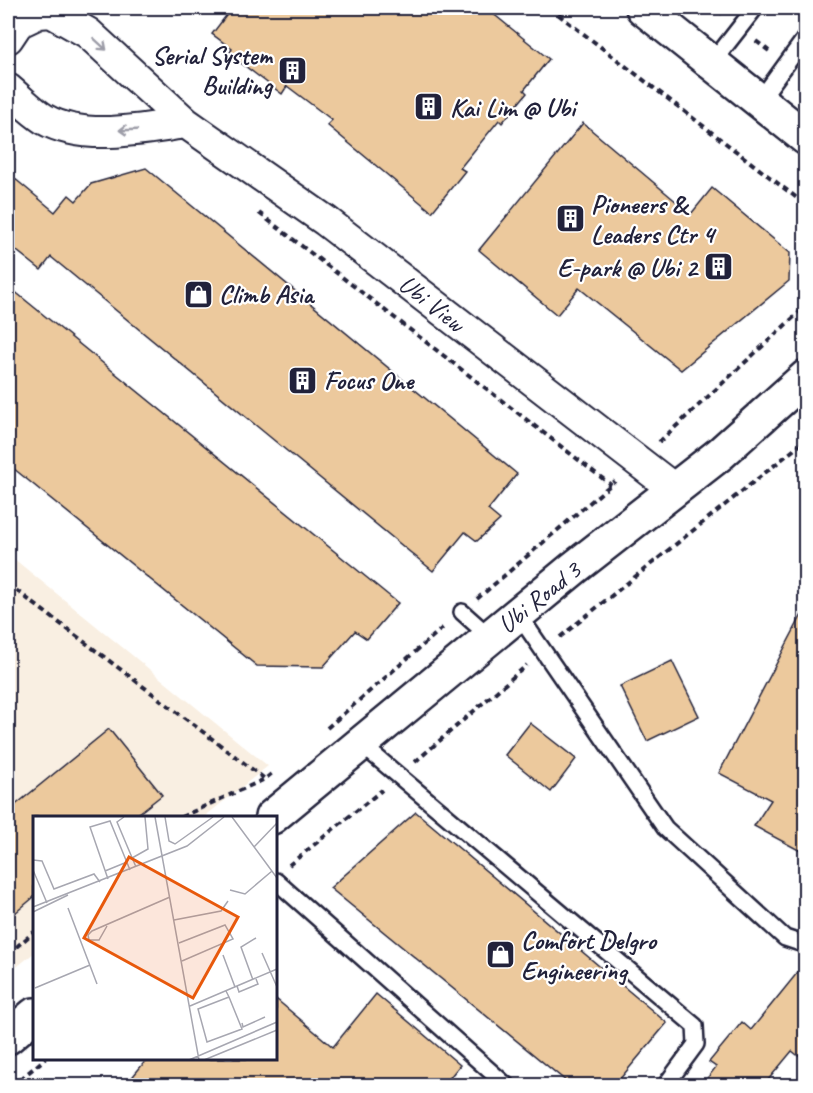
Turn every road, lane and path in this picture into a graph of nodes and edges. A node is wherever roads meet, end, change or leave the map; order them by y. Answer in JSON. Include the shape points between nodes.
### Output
{"nodes":[{"id":1,"x":550,"y":8,"type":"edge"},
{"id":2,"x":644,"y":8,"type":"edge"},
{"id":3,"x":713,"y":8,"type":"edge"},
{"id":4,"x":755,"y":8,"type":"edge"},
{"id":5,"x":739,"y":27,"type":"junction"},
{"id":6,"x":806,"y":37,"type":"edge"},
{"id":7,"x":8,"y":38,"type":"edge"},
{"id":8,"x":712,"y":63,"type":"junction"},
{"id":9,"x":786,"y":64,"type":"junction"},
{"id":10,"x":11,"y":98,"type":"edge"},
{"id":11,"x":760,"y":100,"type":"junction"},
{"id":12,"x":186,"y":123,"type":"junction"},
{"id":13,"x":806,"y":138,"type":"edge"},
{"id":14,"x":806,"y":205,"type":"edge"},
{"id":15,"x":250,"y":206,"type":"dead end"},
{"id":16,"x":806,"y":306,"type":"edge"},
{"id":17,"x":806,"y":377,"type":"edge"},
{"id":18,"x":638,"y":461,"type":"junction"},
{"id":19,"x":611,"y":485,"type":"junction"},
{"id":20,"x":674,"y":489,"type":"junction"},
{"id":21,"x":8,"y":585,"type":"edge"},
{"id":22,"x":462,"y":612,"type":"junction"},
{"id":23,"x":518,"y":614,"type":"junction"},
{"id":24,"x":490,"y":637,"type":"junction"},
{"id":25,"x":322,"y":733,"type":"dead end"},
{"id":26,"x":361,"y":744,"type":"junction"},
{"id":27,"x":279,"y":768,"type":"dead end"},
{"id":28,"x":265,"y":779,"type":"junction"},
{"id":29,"x":183,"y":816,"type":"edge"},
{"id":30,"x":273,"y":816,"type":"edge"},
{"id":31,"x":278,"y":883,"type":"edge"},
{"id":32,"x":33,"y":933,"type":"edge"},
{"id":33,"x":806,"y":945,"type":"edge"},
{"id":34,"x":8,"y":954,"type":"edge"},
{"id":35,"x":33,"y":1016,"type":"edge"},
{"id":36,"x":8,"y":1037,"type":"edge"},
{"id":37,"x":45,"y":1060,"type":"edge"},
{"id":38,"x":12,"y":1086,"type":"edge"},
{"id":39,"x":507,"y":1086,"type":"edge"},
{"id":40,"x":665,"y":1086,"type":"edge"}],
"edges":[{"from":1,"to":14,"type":"path"},
{"from":2,"to":8,"type":"street"},
{"from":3,"to":5,"type":"path"},
{"from":4,"to":5,"type":"lane"},
{"from":5,"to":8,"type":"lane"},
{"from":5,"to":9,"type":"path"},
{"from":6,"to":9,"type":"lane"},
{"from":7,"to":12,"type":"street","name":"Ubi View","one_way":true,"via":[[18,23],[51,12],[87,33]]},
{"from":8,"to":11,"type":"street"},
{"from":9,"to":11,"type":"lane"},
{"from":12,"to":10,"type":"street","one_way":true,"via":[[82,131],[44,119]]},
{"from":11,"to":13,"type":"street"},
{"from":12,"to":18,"type":"street","name":"Ubi View","via":[[335,228]]},
{"from":15,"to":19,"type":"path"},
{"from":16,"to":18,"type":"path"},
{"from":17,"to":20,"type":"street","name":"Ubi Road 3","via":[[720,454]]},
{"from":18,"to":19,"type":"path"},
{"from":18,"to":20,"type":"street","name":"Ubi View"},
{"from":19,"to":22,"type":"path"},
{"from":20,"to":23,"type":"street","name":"Ubi Road 3"},
{"from":21,"to":28,"type":"path"},
{"from":22,"to":24,"type":"lane"},
{"from":22,"to":25,"type":"path"},
{"from":23,"to":24,"type":"street","name":"Ubi Road 3"},
{"from":23,"to":33,"type":"lane","via":[[665,828],[785,938]]},
{"from":24,"to":26,"type":"street","name":"Ubi Road 3"},
{"from":26,"to":30,"type":"street","name":"Ubi Road 3"},
{"from":26,"to":40,"type":"lane","via":[[695,1026],[696,1044]]},
{"from":27,"to":28,"type":"path"},
{"from":28,"to":29,"type":"path"},
{"from":31,"to":39,"type":"lane"},
{"from":32,"to":34,"type":"path"},
{"from":35,"to":36,"type":"street"},
{"from":37,"to":38,"type":"path"}]}
